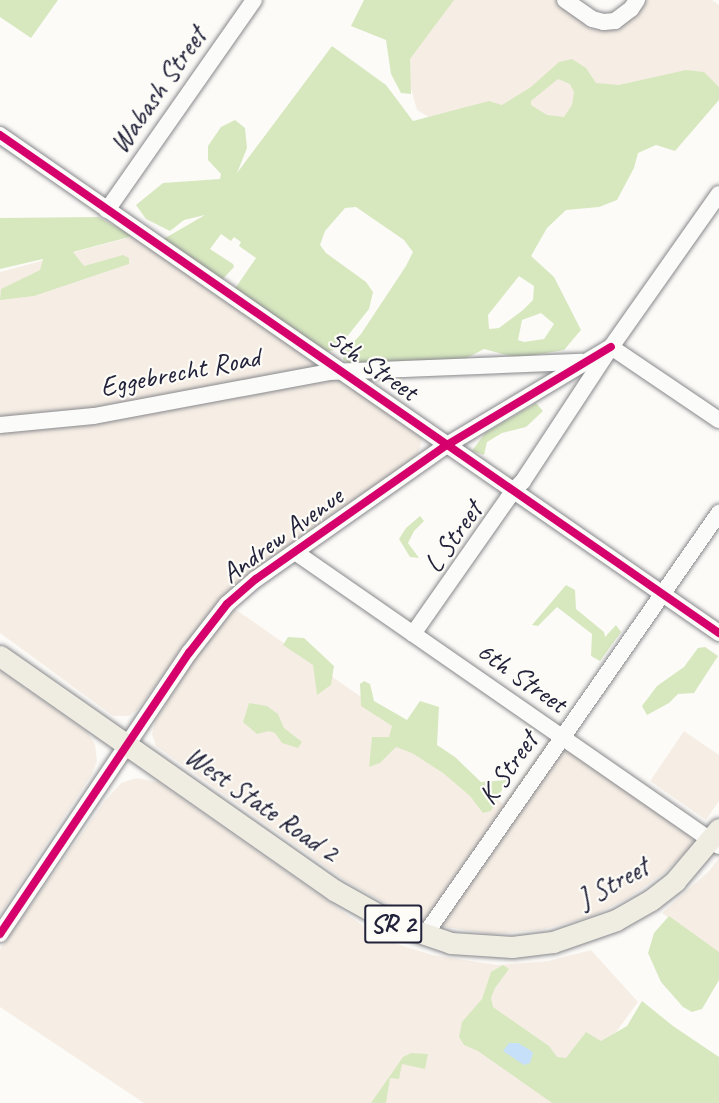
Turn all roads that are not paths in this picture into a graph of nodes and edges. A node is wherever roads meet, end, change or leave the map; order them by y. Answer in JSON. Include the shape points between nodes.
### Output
{"nodes":[{"id":1,"x":254,"y":0,"type":"edge"},
{"id":2,"x":637,"y":0,"type":"edge"},
{"id":3,"x":569,"y":3,"type":"edge"},
{"id":4,"x":0,"y":135,"type":"edge"},
{"id":5,"x":717,"y":201,"type":"edge"},
{"id":6,"x":107,"y":210,"type":"junction"},
{"id":7,"x":611,"y":347,"type":"junction"},
{"id":8,"x":586,"y":362,"type":"junction"},
{"id":9,"x":344,"y":372,"type":"junction"},
{"id":10,"x":719,"y":420,"type":"edge"},
{"id":11,"x":0,"y":425,"type":"edge"},
{"id":12,"x":447,"y":445,"type":"junction"},
{"id":13,"x":514,"y":490,"type":"junction"},
{"id":14,"x":719,"y":513,"type":"edge"},
{"id":15,"x":295,"y":552,"type":"junction"},
{"id":16,"x":663,"y":594,"type":"junction"},
{"id":17,"x":719,"y":633,"type":"edge"},
{"id":18,"x":413,"y":634,"type":"junction"},
{"id":19,"x":0,"y":656,"type":"edge"},
{"id":20,"x":562,"y":738,"type":"junction"},
{"id":21,"x":128,"y":745,"type":"junction"},
{"id":22,"x":716,"y":839,"type":"edge"},
{"id":23,"x":0,"y":934,"type":"edge"},
{"id":24,"x":424,"y":936,"type":"junction"},
{"id":25,"x":512,"y":947,"type":"joint"}],
"edges":[{"from":1,"to":6,"type":"street","name":"Wabash Street"},
{"from":2,"to":3,"type":"street","via":[[632,9],[615,21],[592,19]]},
{"from":4,"to":6,"type":"street","name":"5th Street"},
{"from":5,"to":7,"type":"street","name":"L Street"},
{"from":6,"to":9,"type":"street","name":"5th Street"},
{"from":7,"to":8,"type":"street","name":"Andrew Avenue"},
{"from":7,"to":10,"type":"street"},
{"from":7,"to":13,"type":"street","name":"L Street"},
{"from":8,"to":9,"type":"street","name":"Eggebrecht Road"},
{"from":8,"to":12,"type":"street","name":"Andrew Avenue"},
{"from":9,"to":11,"type":"street","name":"Eggebrecht Road","via":[[264,383],[94,416]]},
{"from":9,"to":12,"type":"street","name":"5th Street"},
{"from":12,"to":13,"type":"street","name":"5th Street"},
{"from":12,"to":15,"type":"street","name":"Andrew Avenue"},
{"from":13,"to":16,"type":"street","name":"5th Street"},
{"from":13,"to":18,"type":"street","name":"L Street"},
{"from":14,"to":16,"type":"street","name":"K Street"},
{"from":15,"to":18,"type":"street","name":"6th Street"},
{"from":15,"to":21,"type":"street","name":"Andrew Avenue","via":[[256,579],[213,621]]},
{"from":16,"to":17,"type":"street","name":"5th Street"},
{"from":16,"to":20,"type":"street","name":"K Street"},
{"from":18,"to":20,"type":"street","name":"6th Street"},
{"from":19,"to":21,"type":"main road","name":"West State Road 2","number":"SR 2"},
{"from":20,"to":22,"type":"street","name":"6th Street"},
{"from":20,"to":24,"type":"street","name":"K Street"},
{"from":21,"to":23,"type":"street","name":"Andrew Avenue"},
{"from":21,"to":24,"type":"main road","name":"West State Road 2","number":"SR 2","via":[[334,890]]},
{"from":22,"to":25,"type":"main road","name":"J Street","number":"SR 2","via":[[675,881],[616,920],[553,942]]},
{"from":24,"to":25,"type":"main road","name":"West State Road 2","number":"SR 2","via":[[451,943]]}]}
